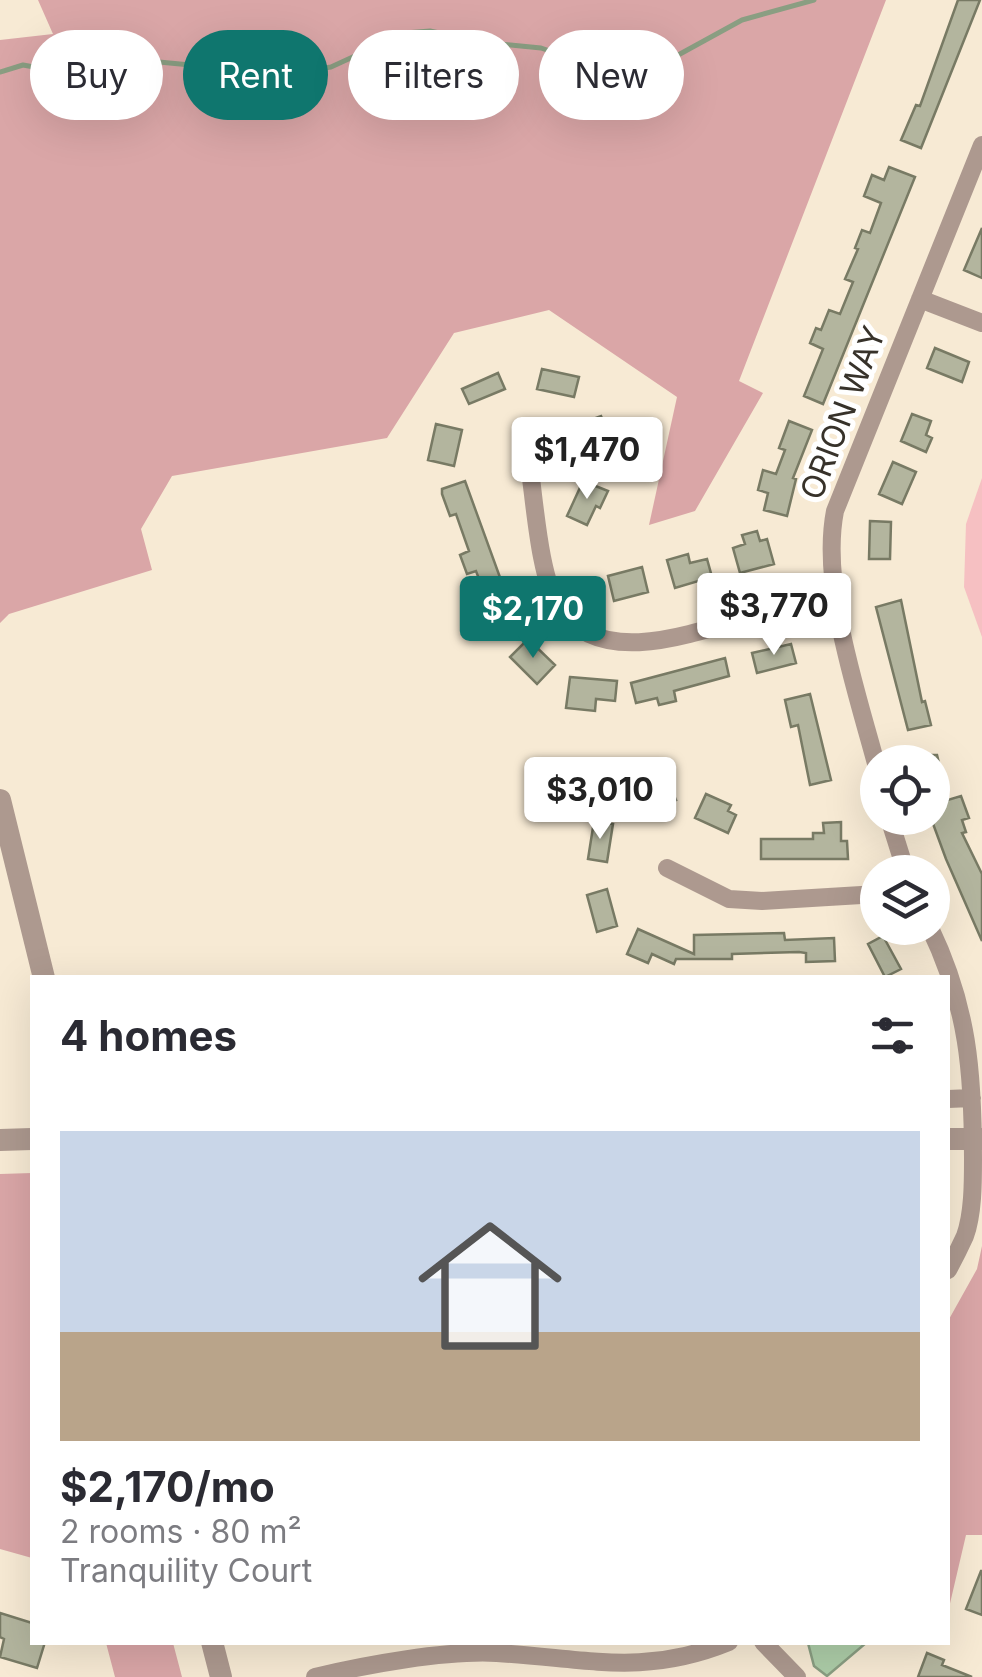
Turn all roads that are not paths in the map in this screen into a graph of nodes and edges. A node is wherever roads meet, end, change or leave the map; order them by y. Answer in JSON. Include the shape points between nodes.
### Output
{"nodes":[{"id":1,"x":982,"y":145,"type":"edge"},
{"id":2,"x":920,"y":299,"type":"junction"},
{"id":3,"x":982,"y":323,"type":"edge"},
{"id":4,"x":529,"y":464,"type":"dead end"},
{"id":5,"x":836,"y":599,"type":"junction"},
{"id":6,"x":871,"y":745,"type":"edge"},
{"id":7,"x":0,"y":800,"type":"edge"},
{"id":8,"x":667,"y":868,"type":"dead end"},
{"id":9,"x":860,"y":895,"type":"edge"},
{"id":10,"x":938,"y":945,"type":"edge"},
{"id":11,"x":43,"y":975,"type":"edge"},
{"id":12,"x":950,"y":975,"type":"edge"},
{"id":13,"x":950,"y":976,"type":"edge"},
{"id":14,"x":972,"y":1098,"type":"junction"},
{"id":15,"x":950,"y":1099,"type":"edge"},
{"id":16,"x":30,"y":1139,"type":"edge"},
{"id":17,"x":950,"y":1139,"type":"edge"},
{"id":18,"x":977,"y":1139,"type":"edge"},
{"id":19,"x":0,"y":1140,"type":"edge"},
{"id":20,"x":950,"y":1266,"type":"edge"},
{"id":21,"x":213,"y":1645,"type":"edge"},
{"id":22,"x":724,"y":1645,"type":"edge"},
{"id":23,"x":766,"y":1645,"type":"edge"},
{"id":24,"x":221,"y":1677,"type":"edge"},
{"id":25,"x":314,"y":1677,"type":"edge"},
{"id":26,"x":797,"y":1677,"type":"edge"}],
"edges":[{"from":1,"to":2,"type":"street","name":"ORION WAY"},
{"from":2,"to":3,"type":"street"},
{"from":2,"to":5,"type":"street","name":"ORION WAY","via":[[835,511],[829,560]]},
{"from":4,"to":5,"type":"street","via":[[547,576],[560,608],[603,641],[650,641]]},
{"from":5,"to":6,"type":"street","name":"ORION WAY"},
{"from":7,"to":11,"type":"street"},
{"from":8,"to":9,"type":"street","via":[[729,899]]},
{"from":10,"to":12,"type":"street"},
{"from":13,"to":14,"type":"street"},
{"from":14,"to":15,"type":"street"},
{"from":14,"to":18,"type":"street"},
{"from":16,"to":19,"type":"street"},
{"from":17,"to":18,"type":"street"},
{"from":18,"to":20,"type":"street","via":[[966,1233]]},
{"from":21,"to":24,"type":"street"},
{"from":22,"to":25,"type":"street","via":[[661,1670],[496,1653]]},
{"from":23,"to":26,"type":"street"}]}
